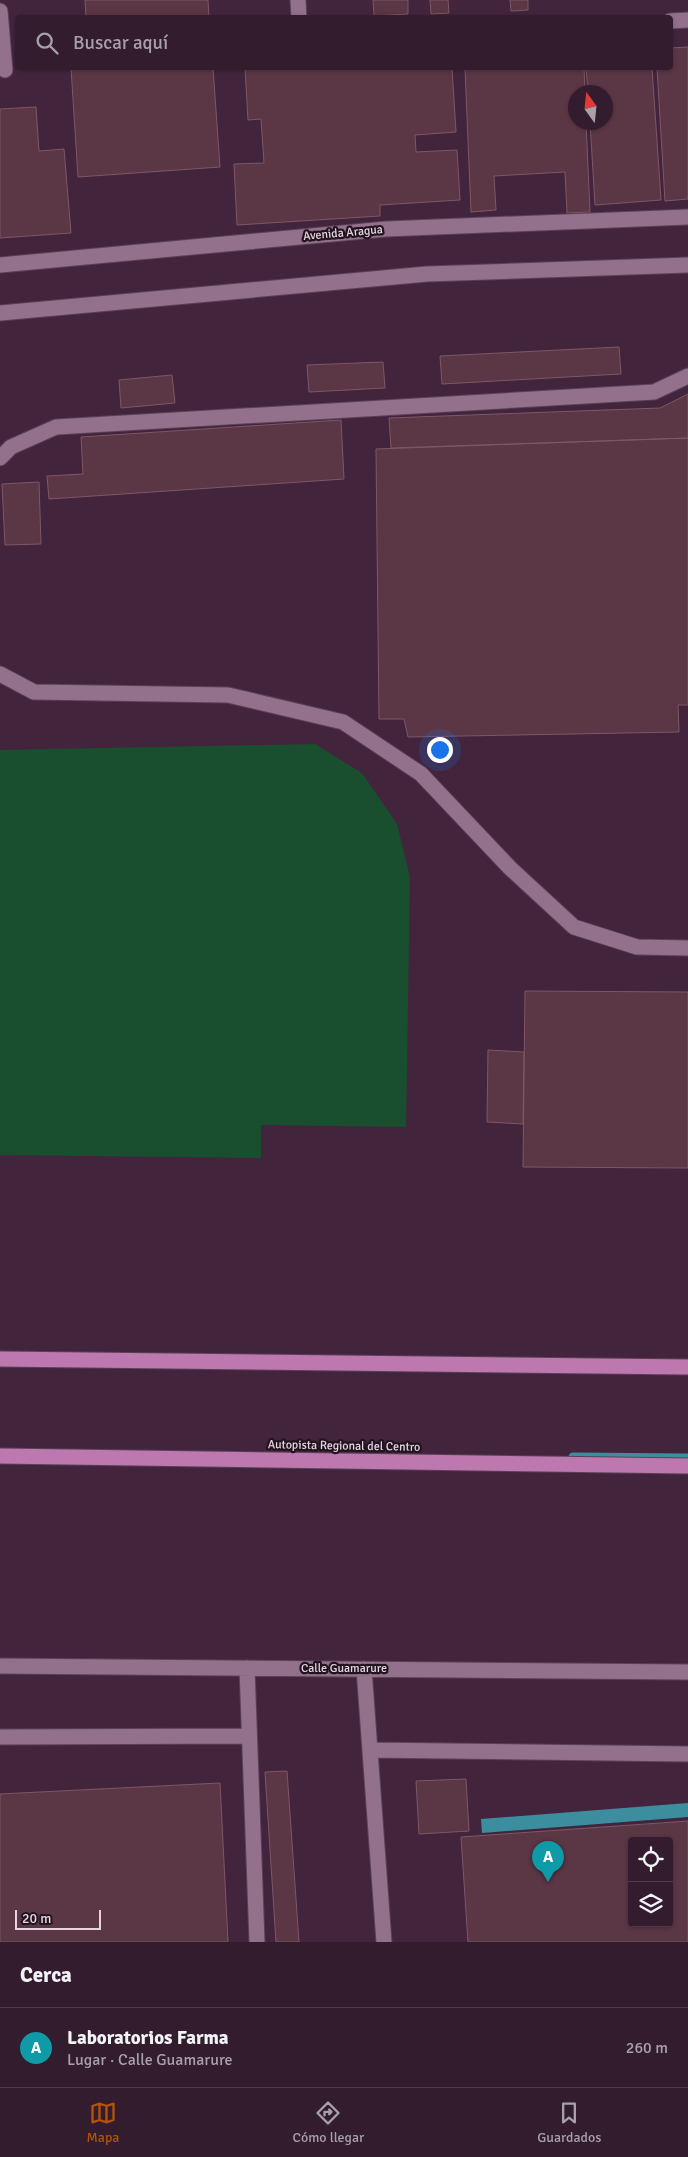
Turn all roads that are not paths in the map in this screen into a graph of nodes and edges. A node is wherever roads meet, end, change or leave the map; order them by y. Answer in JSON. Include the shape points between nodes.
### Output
{"nodes":[{"id":1,"x":298,"y":0,"type":"edge"},
{"id":2,"x":0,"y":11,"type":"edge"},
{"id":3,"x":299,"y":15,"type":"edge"},
{"id":4,"x":688,"y":20,"type":"edge"},
{"id":5,"x":673,"y":21,"type":"edge"},
{"id":6,"x":5,"y":70,"type":"dead end"},
{"id":7,"x":688,"y":217,"type":"edge"},
{"id":8,"x":0,"y":265,"type":"edge"},
{"id":9,"x":688,"y":265,"type":"edge"},
{"id":10,"x":0,"y":313,"type":"edge"},
{"id":11,"x":688,"y":376,"type":"edge"},
{"id":12,"x":0,"y":458,"type":"edge"},
{"id":13,"x":0,"y":674,"type":"edge"},
{"id":14,"x":688,"y":948,"type":"edge"},
{"id":15,"x":0,"y":1359,"type":"edge"},
{"id":16,"x":688,"y":1367,"type":"edge"},
{"id":17,"x":0,"y":1456,"type":"edge"},
{"id":18,"x":688,"y":1466,"type":"edge"},
{"id":19,"x":0,"y":1666,"type":"edge"},
{"id":20,"x":247,"y":1668,"type":"junction"},
{"id":21,"x":364,"y":1668,"type":"junction"},
{"id":22,"x":688,"y":1672,"type":"edge"},
{"id":23,"x":249,"y":1736,"type":"junction"},
{"id":24,"x":0,"y":1737,"type":"edge"},
{"id":25,"x":370,"y":1750,"type":"junction"},
{"id":26,"x":688,"y":1754,"type":"edge"},
{"id":27,"x":257,"y":1942,"type":"edge"},
{"id":28,"x":384,"y":1942,"type":"edge"}],
"edges":[{"from":1,"to":3,"type":"street"},
{"from":2,"to":6,"type":"street"},
{"from":4,"to":5,"type":"street"},
{"from":7,"to":8,"type":"street","name":"Avenida Aragua","via":[[386,230]]},
{"from":9,"to":10,"type":"street","via":[[427,274]]},
{"from":11,"to":12,"type":"street","via":[[654,392],[56,427],[11,447]]},
{"from":13,"to":14,"type":"street","via":[[34,692],[228,695],[343,722],[422,774],[510,868],[574,927],[638,948]]},
{"from":15,"to":16,"type":"highway"},
{"from":17,"to":18,"type":"highway","name":"Autopista Regional del Centro"},
{"from":19,"to":20,"type":"street","name":"Calle Guamarure"},
{"from":20,"to":21,"type":"street","name":"Calle Guamarure"},
{"from":20,"to":23,"type":"street"},
{"from":21,"to":22,"type":"street","name":"Calle Guamarure"},
{"from":21,"to":25,"type":"street"},
{"from":23,"to":24,"type":"street"},
{"from":23,"to":27,"type":"street"},
{"from":25,"to":26,"type":"street"},
{"from":25,"to":28,"type":"street"}]}
